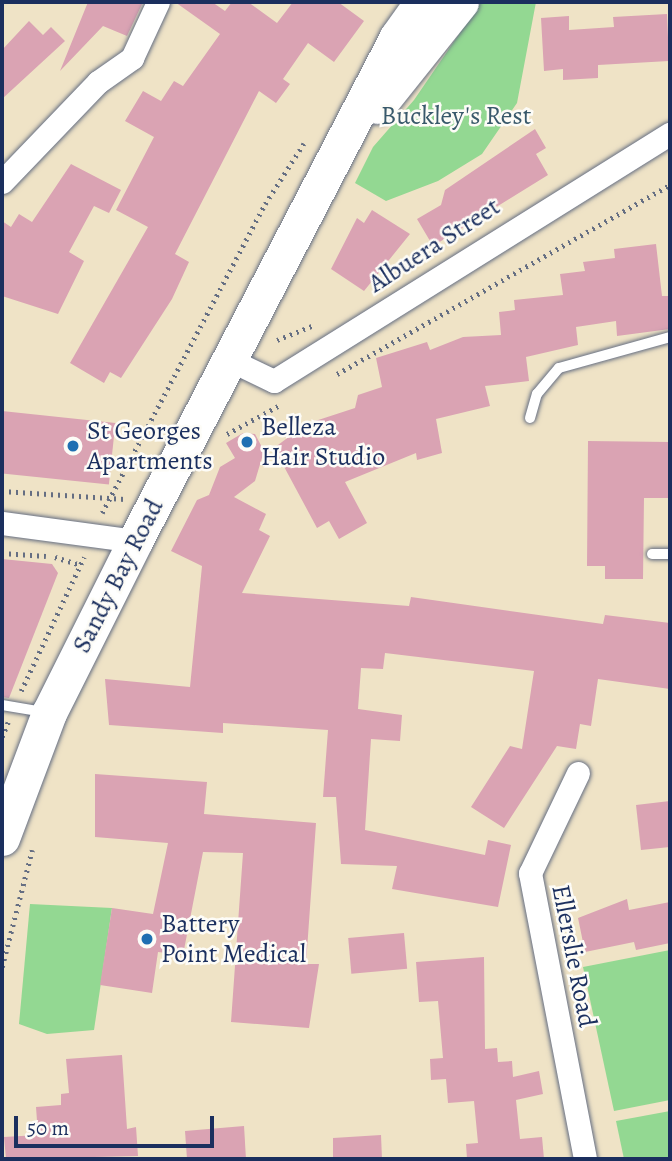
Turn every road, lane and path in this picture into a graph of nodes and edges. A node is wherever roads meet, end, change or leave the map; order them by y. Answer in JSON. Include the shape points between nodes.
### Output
{"nodes":[{"id":1,"x":158,"y":2,"type":"edge"},
{"id":2,"x":422,"y":2,"type":"edge"},
{"id":3,"x":461,"y":2,"type":"edge"},
{"id":4,"x":312,"y":132,"type":"dead end"},
{"id":5,"x":670,"y":134,"type":"edge"},
{"id":6,"x":350,"y":138,"type":"junction"},
{"id":7,"x":2,"y":182,"type":"edge"},
{"id":8,"x":670,"y":185,"type":"edge"},
{"id":9,"x":283,"y":328,"type":"dead end"},
{"id":10,"x":670,"y":337,"type":"edge"},
{"id":11,"x":276,"y":340,"type":"dead end"},
{"id":12,"x":228,"y":359,"type":"junction"},
{"id":13,"x":332,"y":377,"type":"dead end"},
{"id":14,"x":284,"y":403,"type":"dead end"},
{"id":15,"x":530,"y":418,"type":"dead end"},
{"id":16,"x":226,"y":435,"type":"dead end"},
{"id":17,"x":2,"y":491,"type":"edge"},
{"id":18,"x":112,"y":494,"type":"junction"},
{"id":19,"x":152,"y":509,"type":"junction"},
{"id":20,"x":2,"y":523,"type":"edge"},
{"id":21,"x":93,"y":532,"type":"junction"},
{"id":22,"x":135,"y":541,"type":"junction"},
{"id":23,"x":2,"y":553,"type":"edge"},
{"id":24,"x":652,"y":554,"type":"dead end"},
{"id":25,"x":670,"y":554,"type":"edge"},
{"id":26,"x":81,"y":565,"type":"junction"},
{"id":27,"x":2,"y":705,"type":"edge"},
{"id":28,"x":14,"y":707,"type":"junction"},
{"id":29,"x":49,"y":713,"type":"junction"},
{"id":30,"x":2,"y":737,"type":"edge"},
{"id":31,"x":578,"y":773,"type":"dead end"},
{"id":32,"x":2,"y":838,"type":"edge"},
{"id":33,"x":26,"y":870,"type":"dead end"},
{"id":34,"x":2,"y":967,"type":"edge"},
{"id":35,"x":584,"y":1159,"type":"edge"}],
"edges":[{"from":1,"to":7,"type":"street","via":[[132,58],[98,82]]},
{"from":2,"to":6,"type":"main road","name":"Sandy Bay Road","via":[[397,37]]},
{"from":3,"to":6,"type":"main road","name":"Sandy Bay Road"},
{"from":4,"to":18,"type":"path","via":[[265,204]]},
{"from":5,"to":12,"type":"street","name":"Albuera Street","via":[[274,381]]},
{"from":6,"to":12,"type":"main road","name":"Sandy Bay Road"},
{"from":8,"to":13,"type":"path"},
{"from":9,"to":11,"type":"path"},
{"from":10,"to":15,"type":"lane","via":[[559,368],[537,394]]},
{"from":12,"to":19,"type":"main road","name":"Sandy Bay Road"},
{"from":14,"to":16,"type":"path"},
{"from":17,"to":18,"type":"path","via":[[83,498]]},
{"from":18,"to":19,"type":"path"},
{"from":18,"to":21,"type":"path"},
{"from":19,"to":22,"type":"main road","name":"Sandy Bay Road"},
{"from":20,"to":21,"type":"street"},
{"from":21,"to":22,"type":"street"},
{"from":21,"to":26,"type":"path"},
{"from":22,"to":29,"type":"main road","name":"Sandy Bay Road"},
{"from":23,"to":26,"type":"path"},
{"from":24,"to":25,"type":"lane"},
{"from":26,"to":28,"type":"path"},
{"from":27,"to":28,"type":"lane"},
{"from":28,"to":29,"type":"lane"},
{"from":28,"to":30,"type":"path"},
{"from":29,"to":32,"type":"main road","name":"Sandy Bay Road"},
{"from":31,"to":35,"type":"street","name":"Ellerslie Road","via":[[530,873]]},
{"from":33,"to":34,"type":"path"}]}
